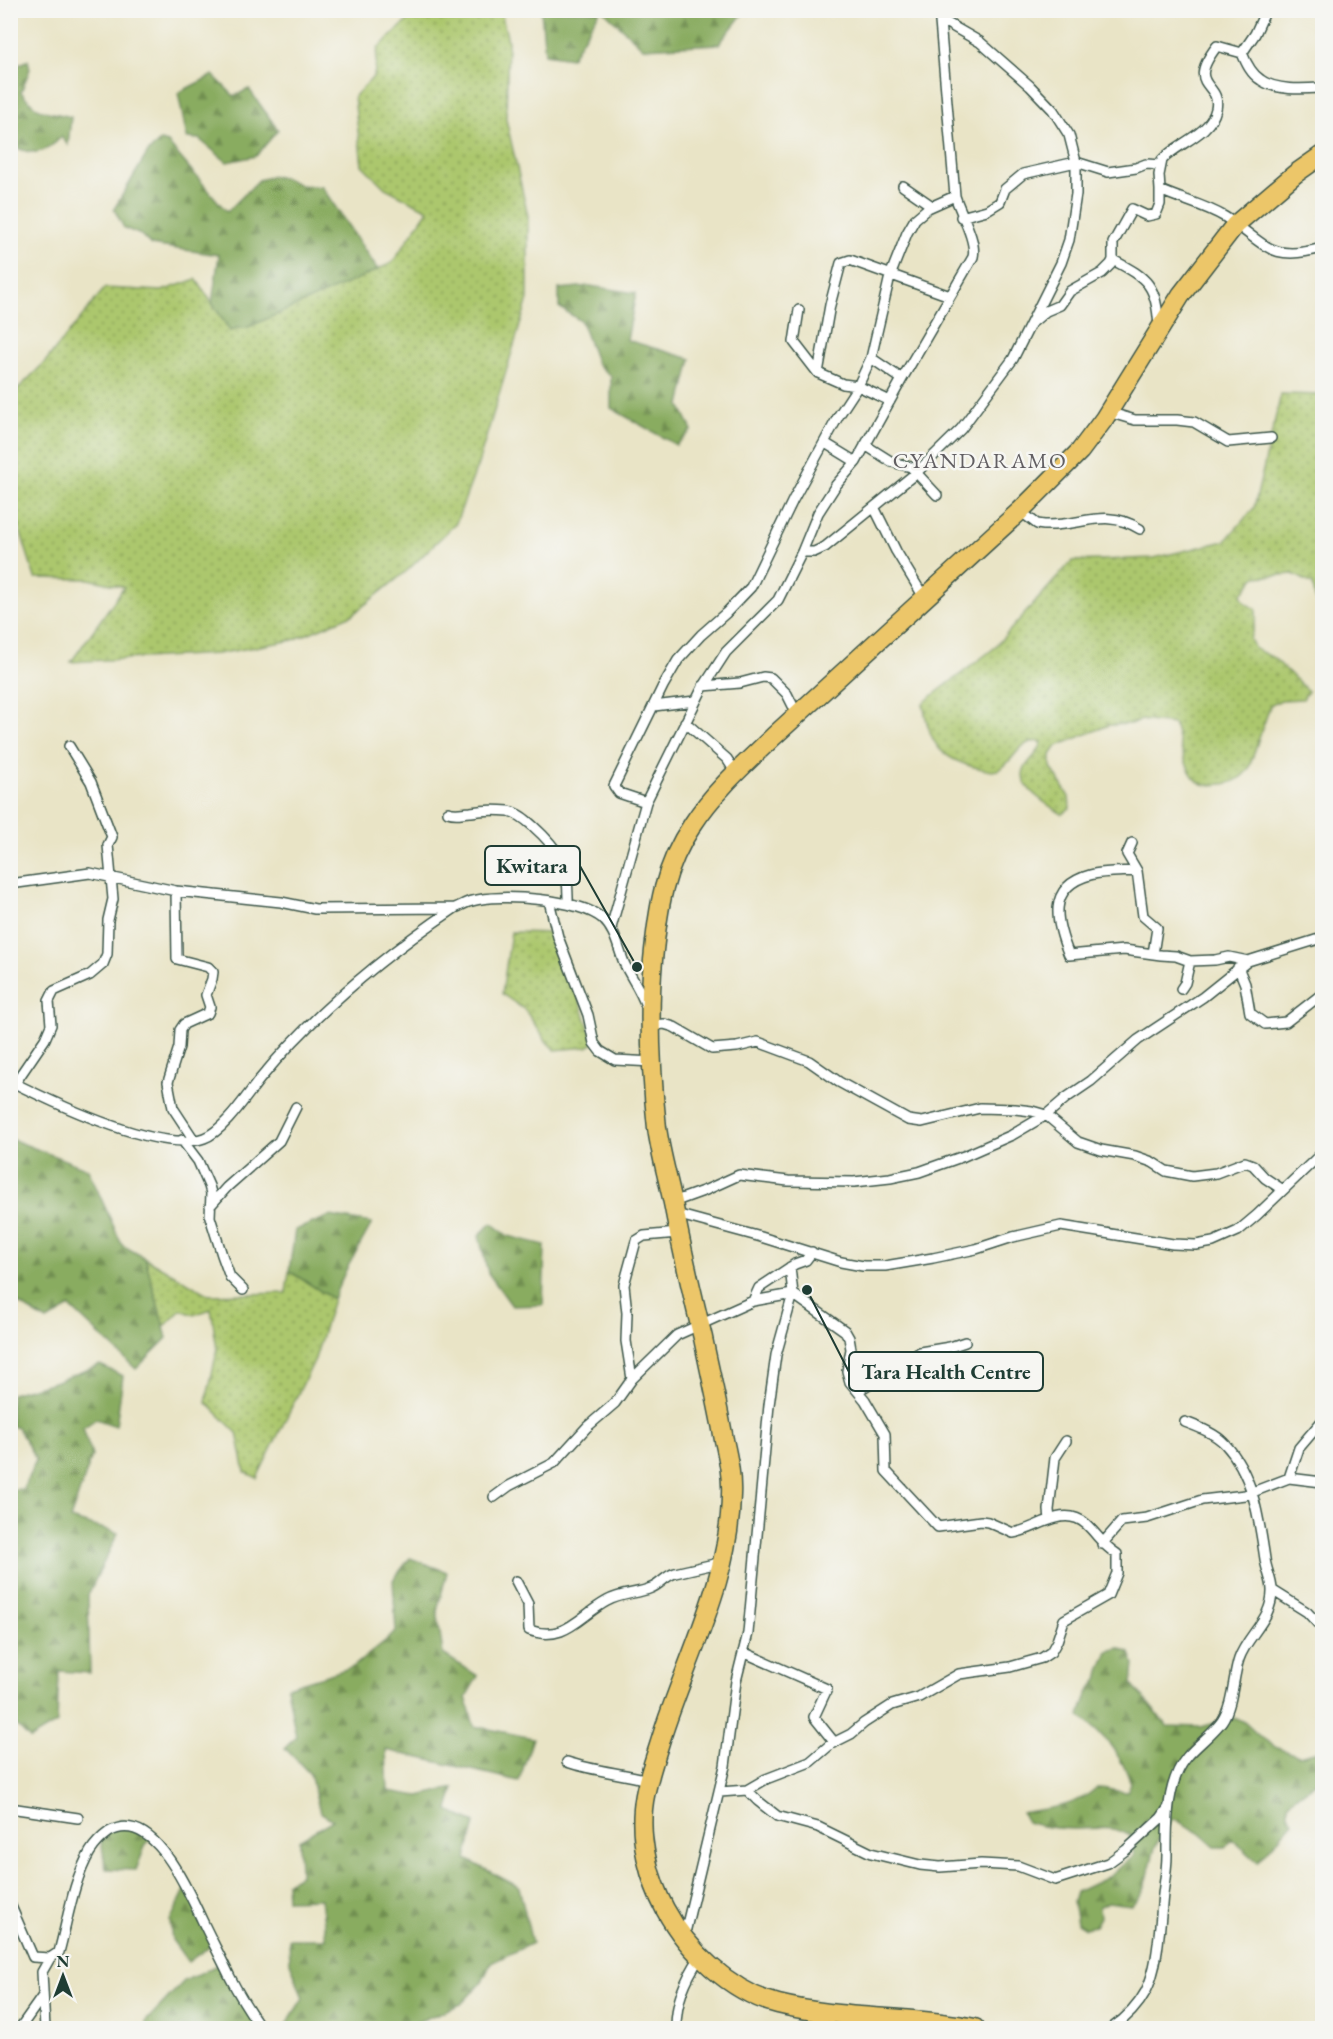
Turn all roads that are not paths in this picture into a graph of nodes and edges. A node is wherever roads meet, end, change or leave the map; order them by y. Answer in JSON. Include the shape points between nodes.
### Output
{"nodes":[{"id":1,"x":1266,"y":10,"type":"edge"},
{"id":2,"x":939,"y":15,"type":"edge"},
{"id":3,"x":1242,"y":53,"type":"junction"},
{"id":4,"x":1323,"y":88,"type":"edge"},
{"id":5,"x":1323,"y":155,"type":"edge"},
{"id":6,"x":1076,"y":162,"type":"junction"},
{"id":7,"x":1161,"y":165,"type":"junction"},
{"id":8,"x":903,"y":186,"type":"dead end"},
{"id":9,"x":1160,"y":190,"type":"junction"},
{"id":10,"x":955,"y":196,"type":"junction"},
{"id":11,"x":932,"y":206,"type":"junction"},
{"id":12,"x":962,"y":217,"type":"junction"},
{"id":13,"x":1235,"y":225,"type":"junction"},
{"id":14,"x":1323,"y":248,"type":"edge"},
{"id":15,"x":1113,"y":260,"type":"junction"},
{"id":16,"x":890,"y":276,"type":"junction"},
{"id":17,"x":950,"y":296,"type":"junction"},
{"id":18,"x":799,"y":310,"type":"dead end"},
{"id":19,"x":1029,"y":325,"type":"junction"},
{"id":20,"x":1159,"y":331,"type":"junction"},
{"id":21,"x":871,"y":358,"type":"junction"},
{"id":22,"x":818,"y":373,"type":"junction"},
{"id":23,"x":902,"y":378,"type":"junction"},
{"id":24,"x":858,"y":386,"type":"junction"},
{"id":25,"x":890,"y":401,"type":"junction"},
{"id":26,"x":1108,"y":412,"type":"junction"},
{"id":27,"x":1271,"y":438,"type":"dead end"},
{"id":28,"x":825,"y":443,"type":"junction"},
{"id":29,"x":865,"y":445,"type":"junction"},
{"id":30,"x":856,"y":462,"type":"junction"},
{"id":31,"x":916,"y":473,"type":"junction"},
{"id":32,"x":937,"y":495,"type":"dead end"},
{"id":33,"x":874,"y":507,"type":"junction"},
{"id":34,"x":1020,"y":511,"type":"junction"},
{"id":35,"x":1140,"y":529,"type":"dead end"},
{"id":36,"x":802,"y":552,"type":"junction"},
{"id":37,"x":925,"y":599,"type":"junction"},
{"id":38,"x":703,"y":686,"type":"junction"},
{"id":39,"x":695,"y":701,"type":"junction"},
{"id":40,"x":654,"y":706,"type":"junction"},
{"id":41,"x":797,"y":714,"type":"junction"},
{"id":42,"x":685,"y":722,"type":"junction"},
{"id":43,"x":69,"y":746,"type":"dead end"},
{"id":44,"x":736,"y":773,"type":"junction"},
{"id":45,"x":646,"y":802,"type":"junction"},
{"id":46,"x":448,"y":812,"type":"dead end"},
{"id":47,"x":1132,"y":843,"type":"dead end"},
{"id":48,"x":1137,"y":871,"type":"junction"},
{"id":49,"x":111,"y":877,"type":"junction"},
{"id":50,"x":10,"y":884,"type":"edge"},
{"id":51,"x":176,"y":891,"type":"junction"},
{"id":52,"x":549,"y":901,"type":"junction"},
{"id":53,"x":568,"y":903,"type":"junction"},
{"id":54,"x":455,"y":908,"type":"junction"},
{"id":55,"x":611,"y":928,"type":"junction"},
{"id":56,"x":1323,"y":938,"type":"edge"},
{"id":57,"x":1154,"y":954,"type":"junction"},
{"id":58,"x":1190,"y":961,"type":"junction"},
{"id":59,"x":1248,"y":961,"type":"junction"},
{"id":60,"x":1239,"y":968,"type":"junction"},
{"id":61,"x":1181,"y":989,"type":"dead end"},
{"id":62,"x":1323,"y":994,"type":"edge"},
{"id":63,"x":650,"y":1020,"type":"junction"},
{"id":64,"x":652,"y":1062,"type":"junction"},
{"id":65,"x":13,"y":1082,"type":"edge"},
{"id":66,"x":296,"y":1107,"type":"dead end"},
{"id":67,"x":1046,"y":1115,"type":"junction"},
{"id":68,"x":182,"y":1140,"type":"junction"},
{"id":69,"x":194,"y":1140,"type":"junction"},
{"id":70,"x":1323,"y":1154,"type":"edge"},
{"id":71,"x":1283,"y":1190,"type":"junction"},
{"id":72,"x":210,"y":1206,"type":"junction"},
{"id":73,"x":674,"y":1208,"type":"junction"},
{"id":74,"x":678,"y":1233,"type":"junction"},
{"id":75,"x":812,"y":1252,"type":"junction"},
{"id":76,"x":790,"y":1267,"type":"junction"},
{"id":77,"x":243,"y":1290,"type":"dead end"},
{"id":78,"x":793,"y":1294,"type":"junction"},
{"id":79,"x":753,"y":1301,"type":"junction"},
{"id":80,"x":700,"y":1325,"type":"junction"},
{"id":81,"x":965,"y":1341,"type":"dead end"},
{"id":82,"x":632,"y":1379,"type":"junction"},
{"id":83,"x":858,"y":1391,"type":"junction"},
{"id":84,"x":1323,"y":1421,"type":"edge"},
{"id":85,"x":1185,"y":1422,"type":"dead end"},
{"id":86,"x":1066,"y":1441,"type":"dead end"},
{"id":87,"x":1289,"y":1478,"type":"junction"},
{"id":88,"x":1323,"y":1482,"type":"edge"},
{"id":89,"x":1252,"y":1493,"type":"junction"},
{"id":90,"x":494,"y":1497,"type":"dead end"},
{"id":91,"x":1050,"y":1520,"type":"junction"},
{"id":92,"x":1102,"y":1544,"type":"junction"},
{"id":93,"x":724,"y":1562,"type":"junction"},
{"id":94,"x":516,"y":1581,"type":"dead end"},
{"id":95,"x":1272,"y":1590,"type":"junction"},
{"id":96,"x":1323,"y":1628,"type":"edge"},
{"id":97,"x":743,"y":1652,"type":"junction"},
{"id":98,"x":834,"y":1742,"type":"junction"},
{"id":99,"x":567,"y":1762,"type":"dead end"},
{"id":100,"x":648,"y":1780,"type":"junction"},
{"id":101,"x":747,"y":1790,"type":"junction"},
{"id":102,"x":720,"y":1792,"type":"junction"},
{"id":103,"x":1169,"y":1806,"type":"junction"},
{"id":104,"x":10,"y":1808,"type":"edge"},
{"id":105,"x":78,"y":1818,"type":"dead end"},
{"id":106,"x":10,"y":1904,"type":"edge"},
{"id":107,"x":683,"y":1939,"type":"junction"},
{"id":108,"x":50,"y":1958,"type":"junction"},
{"id":109,"x":700,"y":1958,"type":"junction"},
{"id":110,"x":42,"y":1997,"type":"junction"},
{"id":111,"x":20,"y":2028,"type":"edge"},
{"id":112,"x":45,"y":2028,"type":"edge"},
{"id":113,"x":261,"y":2028,"type":"edge"},
{"id":114,"x":676,"y":2028,"type":"edge"},
{"id":115,"x":975,"y":2028,"type":"edge"},
{"id":116,"x":1112,"y":2028,"type":"edge"}],
"edges":[{"from":1,"to":3,"type":"street"},
{"from":2,"to":6,"type":"street","via":[[980,42],[1053,110],[1069,135]]},
{"from":2,"to":10,"type":"street"},
{"from":3,"to":4,"type":"street","via":[[1262,81],[1281,87]]},
{"from":3,"to":7,"type":"street","via":[[1217,46],[1206,60],[1202,74],[1214,94],[1216,108],[1209,123],[1167,154]]},
{"from":5,"to":13,"type":"highway"},
{"from":6,"to":7,"type":"street","via":[[1108,172]]},
{"from":6,"to":12,"type":"street","via":[[1023,174],[1005,189],[1000,202]]},
{"from":6,"to":19,"type":"street","via":[[1069,240]]},
{"from":7,"to":9,"type":"street"},
{"from":8,"to":11,"type":"street"},
{"from":9,"to":13,"type":"street","via":[[1194,202]]},
{"from":9,"to":15,"type":"street","via":[[1156,214],[1147,216],[1132,209],[1113,243]]},
{"from":10,"to":11,"type":"street"},
{"from":10,"to":12,"type":"street"},
{"from":11,"to":16,"type":"street","via":[[911,226]]},
{"from":12,"to":17,"type":"street","via":[[975,253]]},
{"from":13,"to":14,"type":"street","via":[[1256,242],[1279,253]]},
{"from":13,"to":20,"type":"highway","via":[[1191,280]]},
{"from":15,"to":19,"type":"street","via":[[1102,273],[1070,291],[1060,305]]},
{"from":15,"to":20,"type":"street","via":[[1149,286],[1157,299]]},
{"from":16,"to":17,"type":"street"},
{"from":16,"to":21,"type":"street"},
{"from":16,"to":22,"type":"street","via":[[850,260],[841,263]]},
{"from":17,"to":23,"type":"street"},
{"from":18,"to":22,"type":"street","via":[[794,342]]},
{"from":19,"to":31,"type":"street","via":[[997,383],[961,429]]},
{"from":20,"to":26,"type":"highway"},
{"from":21,"to":23,"type":"street"},
{"from":21,"to":24,"type":"street"},
{"from":22,"to":24,"type":"street"},
{"from":23,"to":25,"type":"street"},
{"from":24,"to":25,"type":"street"},
{"from":24,"to":28,"type":"street"},
{"from":25,"to":29,"type":"street"},
{"from":26,"to":27,"type":"street","via":[[1135,420],[1194,422],[1227,442]]},
{"from":26,"to":34,"type":"highway","via":[[1080,450]]},
{"from":28,"to":30,"type":"street"},
{"from":28,"to":40,"type":"street","via":[[751,587],[678,660]]},
{"from":29,"to":30,"type":"street"},
{"from":29,"to":31,"type":"street"},
{"from":30,"to":36,"type":"street","via":[[818,513]]},
{"from":31,"to":32,"type":"street"},
{"from":31,"to":33,"type":"street"},
{"from":33,"to":36,"type":"street","via":[[825,547]]},
{"from":33,"to":37,"type":"street"},
{"from":34,"to":35,"type":"street","via":[[1037,524],[1113,518]]},
{"from":34,"to":37,"type":"highway"},
{"from":36,"to":38,"type":"street","via":[[778,600],[726,652]]},
{"from":37,"to":41,"type":"highway"},
{"from":38,"to":39,"type":"street"},
{"from":38,"to":41,"type":"street","via":[[771,678],[788,694]]},
{"from":39,"to":40,"type":"street"},
{"from":39,"to":42,"type":"street"},
{"from":40,"to":45,"type":"street","via":[[614,786],[619,793]]},
{"from":41,"to":44,"type":"highway"},
{"from":42,"to":44,"type":"street","via":[[728,759]]},
{"from":42,"to":45,"type":"street"},
{"from":43,"to":49,"type":"street","via":[[91,782],[112,837],[108,845]]},
{"from":44,"to":63,"type":"highway","via":[[693,824],[659,901]]},
{"from":45,"to":55,"type":"street"},
{"from":46,"to":53,"type":"street","via":[[512,812],[526,820],[558,853],[567,876]]},
{"from":47,"to":48,"type":"street","via":[[1127,854]]},
{"from":48,"to":57,"type":"street","via":[[1143,916],[1157,928]]},
{"from":48,"to":57,"type":"street","via":[[1091,874],[1076,880],[1062,891],[1058,920],[1069,955],[1124,950]]},
{"from":49,"to":50,"type":"street","via":[[90,873]]},
{"from":49,"to":51,"type":"street"},
{"from":49,"to":65,"type":"street","via":[[107,954],[103,964],[90,975],[54,991],[49,1001],[51,1025],[45,1039]]},
{"from":51,"to":54,"type":"street","via":[[315,909]]},
{"from":51,"to":69,"type":"street","via":[[177,959],[208,967],[213,972],[206,995],[208,1013],[184,1024],[180,1030],[168,1082],[173,1108]]},
{"from":52,"to":53,"type":"street"},
{"from":52,"to":54,"type":"street","via":[[490,898]]},
{"from":52,"to":64,"type":"street","via":[[594,1043],[615,1060]]},
{"from":53,"to":55,"type":"street","via":[[596,915]]},
{"from":54,"to":69,"type":"street","via":[[338,996],[268,1069],[227,1119],[205,1138]]},
{"from":55,"to":63,"type":"street"},
{"from":56,"to":59,"type":"street"},
{"from":57,"to":58,"type":"street"},
{"from":58,"to":59,"type":"street","via":[[1229,957]]},
{"from":58,"to":61,"type":"street"},
{"from":59,"to":60,"type":"street"},
{"from":60,"to":62,"type":"street","via":[[1250,1013],[1264,1024],[1286,1022]]},
{"from":60,"to":67,"type":"street","via":[[1138,1040]]},
{"from":63,"to":64,"type":"highway"},
{"from":63,"to":67,"type":"street","via":[[674,1027],[712,1049],[758,1042],[809,1062],[908,1120],[922,1122],[980,1108]]},
{"from":64,"to":73,"type":"highway","via":[[657,1129]]},
{"from":65,"to":68,"type":"street","via":[[51,1102],[125,1131]]},
{"from":66,"to":72,"type":"street","via":[[279,1140]]},
{"from":67,"to":71,"type":"street","via":[[1078,1142],[1135,1156],[1166,1171],[1192,1176],[1216,1173],[1245,1162]]},
{"from":67,"to":73,"type":"street","via":[[1012,1135],[919,1172],[854,1182],[788,1181],[739,1174]]},
{"from":68,"to":69,"type":"street"},
{"from":68,"to":72,"type":"street","via":[[198,1161],[209,1186]]},
{"from":70,"to":71,"type":"street"},
{"from":71,"to":75,"type":"street","via":[[1238,1231],[1196,1245],[1061,1226],[976,1249],[885,1266],[852,1264]]},
{"from":72,"to":77,"type":"street","via":[[210,1218],[230,1277]]},
{"from":73,"to":74,"type":"highway"},
{"from":73,"to":75,"type":"street"},
{"from":74,"to":80,"type":"highway"},
{"from":74,"to":82,"type":"street","via":[[644,1236],[636,1241],[624,1285]]},
{"from":75,"to":76,"type":"street","via":[[806,1260]]},
{"from":76,"to":78,"type":"street"},
{"from":76,"to":79,"type":"street","via":[[759,1288]]},
{"from":78,"to":79,"type":"street"},
{"from":78,"to":83,"type":"street","via":[[845,1330],[852,1348],[847,1371]]},
{"from":78,"to":97,"type":"street","via":[[776,1355],[770,1395],[753,1600]]},
{"from":79,"to":80,"type":"street"},
{"from":80,"to":82,"type":"street","via":[[677,1335]]},
{"from":80,"to":93,"type":"highway","via":[[730,1470],[730,1526]]},
{"from":81,"to":83,"type":"street","via":[[920,1352]]},
{"from":82,"to":90,"type":"street","via":[[615,1402],[554,1463]]},
{"from":83,"to":91,"type":"street","via":[[885,1434],[886,1471],[938,1527],[981,1521],[1013,1533]]},
{"from":84,"to":87,"type":"street","via":[[1299,1448]]},
{"from":85,"to":89,"type":"street","via":[[1225,1443]]},
{"from":86,"to":91,"type":"street","via":[[1055,1458]]},
{"from":87,"to":88,"type":"street"},
{"from":87,"to":89,"type":"street"},
{"from":89,"to":92,"type":"street","via":[[1202,1500],[1147,1518],[1127,1519]]},
{"from":89,"to":95,"type":"street"},
{"from":91,"to":92,"type":"street","via":[[1077,1519]]},
{"from":92,"to":98,"type":"street","via":[[1117,1554],[1117,1573],[1108,1595],[1064,1620],[1051,1652],[1030,1662],[959,1674],[919,1697],[892,1705]]},
{"from":93,"to":94,"type":"street","via":[[675,1573],[654,1588],[608,1600],[555,1634],[529,1630],[528,1604]]},
{"from":93,"to":100,"type":"highway"},
{"from":95,"to":96,"type":"street"},
{"from":95,"to":103,"type":"street","via":[[1264,1619],[1239,1660],[1223,1720],[1182,1763]]},
{"from":97,"to":98,"type":"street","via":[[826,1689],[814,1717]]},
{"from":97,"to":102,"type":"street"},
{"from":98,"to":101,"type":"street","via":[[810,1762]]},
{"from":99,"to":100,"type":"street"},
{"from":100,"to":107,"type":"highway","via":[[642,1824],[649,1870],[663,1906]]},
{"from":101,"to":102,"type":"street"},
{"from":101,"to":103,"type":"street","via":[[777,1816],[828,1831],[871,1853],[940,1867],[1018,1866],[1055,1880],[1108,1863],[1161,1818]]},
{"from":102,"to":107,"type":"street"},
{"from":103,"to":116,"type":"street","via":[[1166,1871],[1151,1978],[1133,2010]]},
{"from":104,"to":105,"type":"street"},
{"from":106,"to":108,"type":"street","via":[[33,1957]]},
{"from":107,"to":109,"type":"highway"},
{"from":108,"to":110,"type":"street","via":[[42,1972]]},
{"from":108,"to":113,"type":"street","via":[[59,1952],[91,1849],[116,1829],[135,1829],[163,1851],[182,1877],[231,1980]]},
{"from":109,"to":114,"type":"street","via":[[678,2002]]},
{"from":109,"to":115,"type":"highway","via":[[743,1990],[776,2004],[840,2015]]},
{"from":110,"to":111,"type":"street"},
{"from":110,"to":112,"type":"street"}]}
